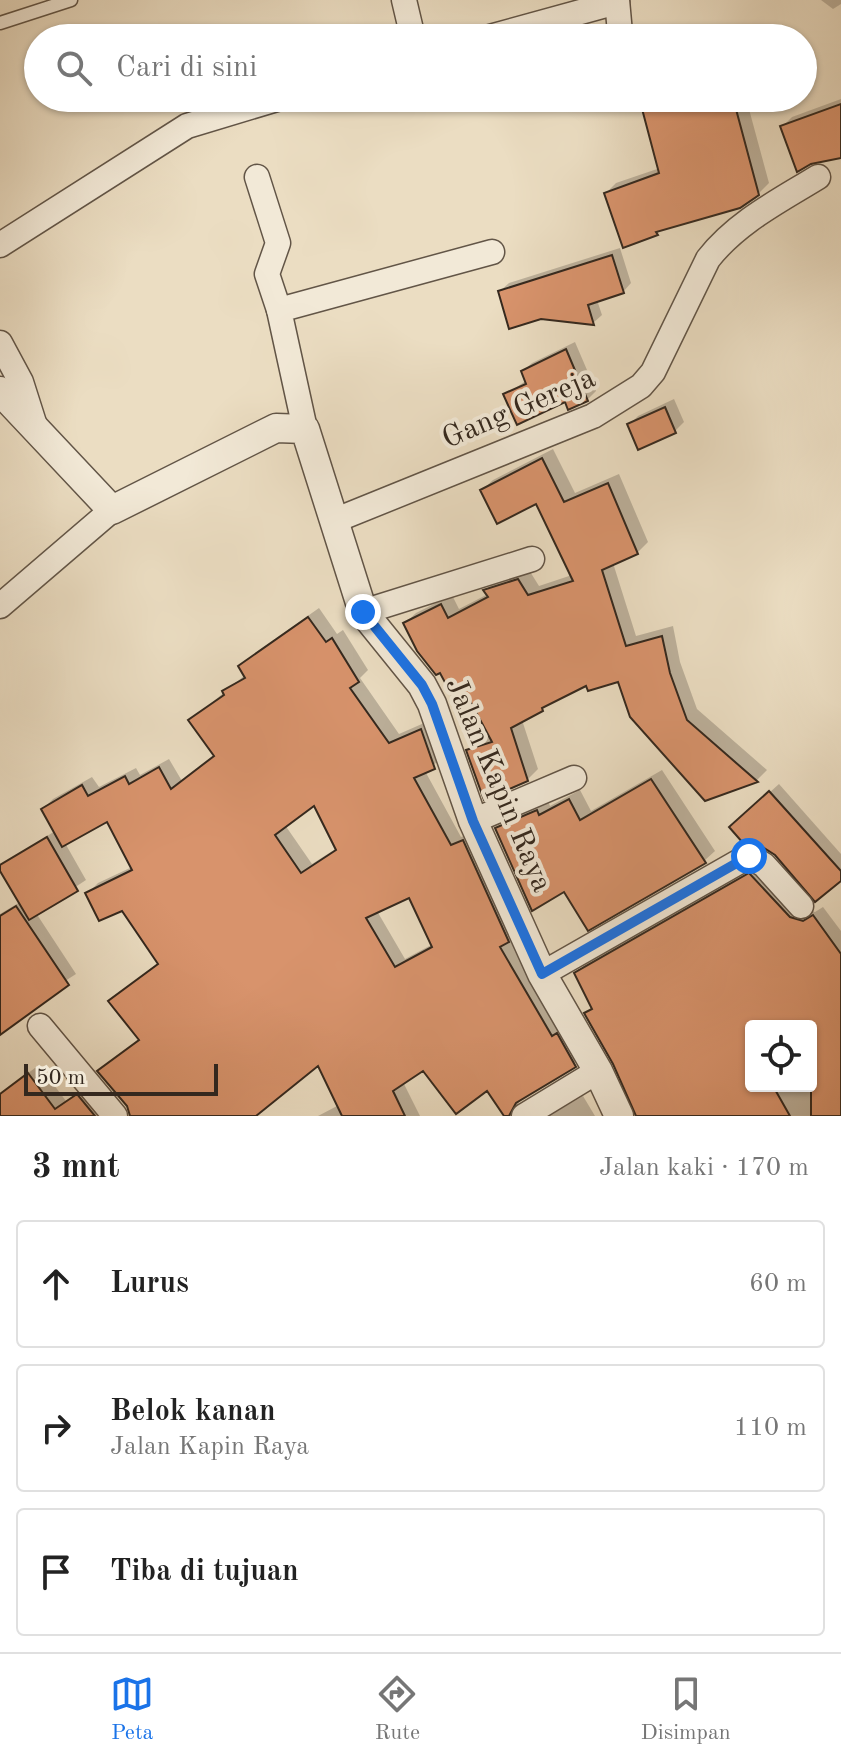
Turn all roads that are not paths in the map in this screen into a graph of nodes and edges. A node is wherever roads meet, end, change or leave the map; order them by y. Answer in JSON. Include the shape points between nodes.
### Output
{"nodes":[{"id":1,"x":71,"y":0,"type":"edge"},
{"id":2,"x":404,"y":0,"type":"edge"},
{"id":3,"x":617,"y":1,"type":"edge"},
{"id":4,"x":0,"y":23,"type":"edge"},
{"id":5,"x":410,"y":24,"type":"edge"},
{"id":6,"x":536,"y":24,"type":"edge"},
{"id":7,"x":619,"y":24,"type":"edge"},
{"id":8,"x":234,"y":112,"type":"edge"},
{"id":9,"x":257,"y":177,"type":"dead end"},
{"id":10,"x":818,"y":177,"type":"dead end"},
{"id":11,"x":0,"y":245,"type":"edge"},
{"id":12,"x":492,"y":252,"type":"dead end"},
{"id":13,"x":279,"y":310,"type":"junction"},
{"id":14,"x":0,"y":343,"type":"edge"},
{"id":15,"x":0,"y":391,"type":"edge"},
{"id":16,"x":35,"y":426,"type":"junction"},
{"id":17,"x":305,"y":429,"type":"junction"},
{"id":18,"x":112,"y":510,"type":"junction"},
{"id":19,"x":336,"y":520,"type":"junction"},
{"id":20,"x":532,"y":559,"type":"dead end"},
{"id":21,"x":0,"y":606,"type":"edge"},
{"id":22,"x":363,"y":612,"type":"junction"},
{"id":23,"x":574,"y":778,"type":"dead end"},
{"id":24,"x":473,"y":821,"type":"junction"},
{"id":25,"x":801,"y":906,"type":"dead end"},
{"id":26,"x":542,"y":974,"type":"junction"},
{"id":27,"x":40,"y":1026,"type":"dead end"},
{"id":28,"x":598,"y":1071,"type":"junction"},
{"id":29,"x":115,"y":1116,"type":"edge"},
{"id":30,"x":524,"y":1116,"type":"edge"},
{"id":31,"x":619,"y":1116,"type":"edge"}],
"edges":[{"from":1,"to":4,"type":"lane"},
{"from":2,"to":5,"type":"street"},
{"from":3,"to":6,"type":"street"},
{"from":3,"to":7,"type":"street"},
{"from":8,"to":11,"type":"street","via":[[187,126]]},
{"from":9,"to":13,"type":"street","via":[[278,243],[267,274]]},
{"from":10,"to":19,"type":"street","name":"Gang Gereja","via":[[720,243],[641,386],[593,416]]},
{"from":12,"to":13,"type":"street"},
{"from":13,"to":17,"type":"street"},
{"from":14,"to":16,"type":"street","via":[[21,382]]},
{"from":15,"to":16,"type":"street"},
{"from":16,"to":18,"type":"street"},
{"from":17,"to":18,"type":"street","via":[[276,428]]},
{"from":17,"to":19,"type":"street","name":"Jalan Kapin Raya"},
{"from":18,"to":21,"type":"street"},
{"from":19,"to":22,"type":"street","name":"Jalan Kapin Raya"},
{"from":20,"to":22,"type":"street"},
{"from":22,"to":24,"type":"street","name":"Jalan Kapin Raya","via":[[432,704]]},
{"from":23,"to":24,"type":"street"},
{"from":24,"to":26,"type":"street","name":"Jalan Kapin Raya"},
{"from":25,"to":26,"type":"street","via":[[749,856]]},
{"from":26,"to":28,"type":"street","name":"Jalan Kapin Raya"},
{"from":27,"to":29,"type":"street"},
{"from":28,"to":30,"type":"street"},
{"from":28,"to":31,"type":"street","name":"Jalan Kapin Raya"}]}
